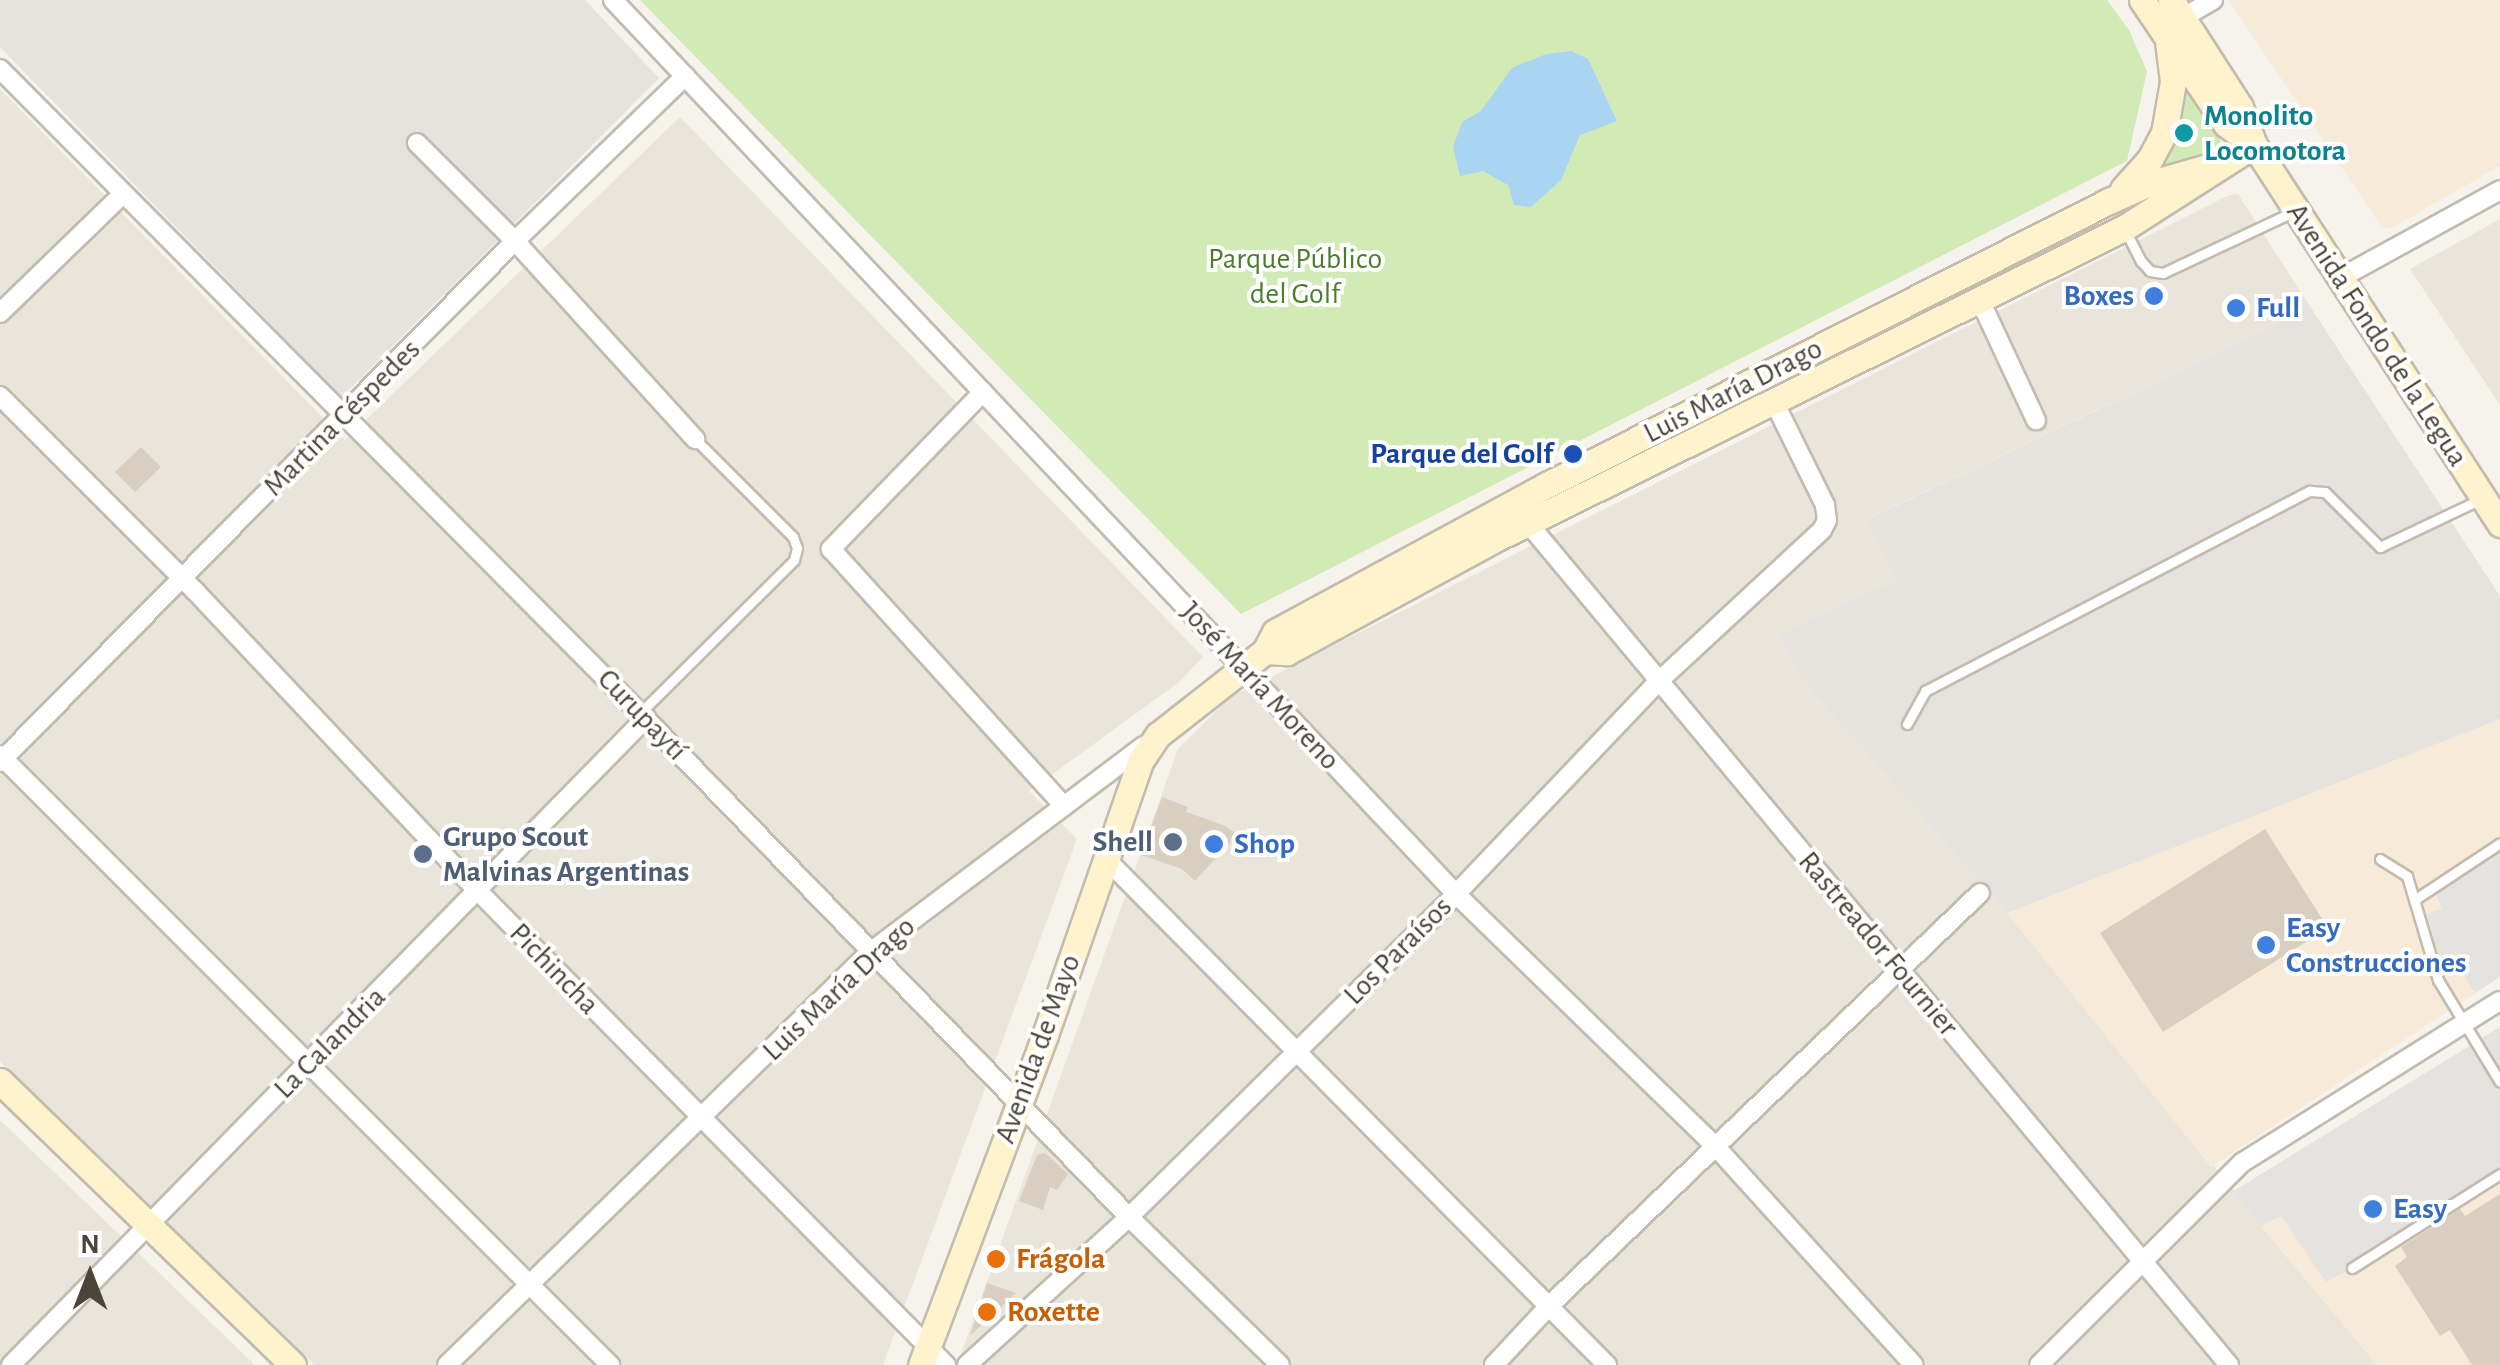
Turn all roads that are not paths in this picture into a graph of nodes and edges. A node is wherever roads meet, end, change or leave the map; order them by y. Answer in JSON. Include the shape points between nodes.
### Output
{"nodes":[{"id":1,"x":612,"y":0,"type":"edge"},
{"id":2,"x":2142,"y":0,"type":"edge"},
{"id":3,"x":2213,"y":0,"type":"edge"},
{"id":4,"x":2173,"y":19,"type":"edge"},
{"id":5,"x":0,"y":69,"type":"edge"},
{"id":6,"x":685,"y":76,"type":"junction"},
{"id":7,"x":417,"y":143,"type":"dead end"},
{"id":8,"x":2254,"y":146,"type":"junction"},
{"id":9,"x":2221,"y":164,"type":"junction"},
{"id":10,"x":2500,"y":190,"type":"edge"},
{"id":11,"x":123,"y":194,"type":"junction"},
{"id":12,"x":2109,"y":201,"type":"junction"},
{"id":13,"x":2297,"y":210,"type":"junction"},
{"id":14,"x":2124,"y":228,"type":"junction"},
{"id":15,"x":515,"y":241,"type":"junction"},
{"id":16,"x":2342,"y":277,"type":"junction"},
{"id":17,"x":1979,"y":298,"type":"junction"},
{"id":18,"x":0,"y":313,"type":"edge"},
{"id":19,"x":983,"y":392,"type":"junction"},
{"id":20,"x":0,"y":396,"type":"edge"},
{"id":21,"x":1774,"y":402,"type":"junction"},
{"id":22,"x":344,"y":417,"type":"junction"},
{"id":23,"x":2036,"y":420,"type":"dead end"},
{"id":24,"x":695,"y":438,"type":"joint"},
{"id":25,"x":2483,"y":498,"type":"junction"},
{"id":26,"x":1528,"y":522,"type":"junction"},
{"id":27,"x":2500,"y":524,"type":"edge"},
{"id":28,"x":182,"y":579,"type":"junction"},
{"id":29,"x":1254,"y":658,"type":"junction"},
{"id":30,"x":1658,"y":681,"type":"junction"},
{"id":31,"x":643,"y":715,"type":"junction"},
{"id":32,"x":1907,"y":724,"type":"dead end"},
{"id":33,"x":1158,"y":735,"type":"junction"},
{"id":34,"x":1,"y":759,"type":"edge"},
{"id":35,"x":1064,"y":806,"type":"junction"},
{"id":36,"x":2500,"y":843,"type":"edge"},
{"id":37,"x":2380,"y":859,"type":"dead end"},
{"id":38,"x":1107,"y":860,"type":"junction"},
{"id":39,"x":479,"y":892,"type":"junction"},
{"id":40,"x":1980,"y":893,"type":"dead end"},
{"id":41,"x":1456,"y":894,"type":"junction"},
{"id":42,"x":2414,"y":900,"type":"junction"},
{"id":43,"x":869,"y":953,"type":"junction"},
{"id":44,"x":1898,"y":969,"type":"junction"},
{"id":45,"x":2500,"y":1001,"type":"edge"},
{"id":46,"x":2462,"y":1025,"type":"junction"},
{"id":47,"x":1297,"y":1052,"type":"junction"},
{"id":48,"x":308,"y":1067,"type":"junction"},
{"id":49,"x":0,"y":1080,"type":"edge"},
{"id":50,"x":2500,"y":1082,"type":"edge"},
{"id":51,"x":1019,"y":1104,"type":"junction"},
{"id":52,"x":702,"y":1120,"type":"junction"},
{"id":53,"x":1716,"y":1148,"type":"junction"},
{"id":54,"x":2500,"y":1174,"type":"edge"},
{"id":55,"x":1129,"y":1217,"type":"junction"},
{"id":56,"x":148,"y":1224,"type":"junction"},
{"id":57,"x":2141,"y":1259,"type":"junction"},
{"id":58,"x":2352,"y":1268,"type":"dead end"},
{"id":59,"x":529,"y":1282,"type":"junction"},
{"id":60,"x":1549,"y":1306,"type":"junction"},
{"id":61,"x":932,"y":1359,"type":"edge"},
{"id":62,"x":11,"y":1365,"type":"edge"},
{"id":63,"x":293,"y":1365,"type":"edge"},
{"id":64,"x":447,"y":1365,"type":"edge"},
{"id":65,"x":610,"y":1365,"type":"edge"},
{"id":66,"x":966,"y":1365,"type":"edge"},
{"id":67,"x":1280,"y":1365,"type":"edge"},
{"id":68,"x":1494,"y":1365,"type":"edge"},
{"id":69,"x":1607,"y":1365,"type":"edge"},
{"id":70,"x":1914,"y":1365,"type":"edge"},
{"id":71,"x":2038,"y":1365,"type":"edge"},
{"id":72,"x":2229,"y":1365,"type":"edge"}],
"edges":[{"from":1,"to":6,"type":"street","name":"José María Moreno"},
{"from":2,"to":4,"type":"main road","name":"Avenida Fondo de la Legua"},
{"from":3,"to":4,"type":"street"},
{"from":4,"to":8,"type":"main road","name":"Avenida Fondo de la Legua","via":[[2226,124]]},
{"from":4,"to":12,"type":"main road","via":[[2173,82],[2164,132],[2150,159]]},
{"from":5,"to":11,"type":"street","name":"Curupaytí"},
{"from":6,"to":15,"type":"street","name":"Martina Céspedes"},
{"from":6,"to":19,"type":"street","name":"José María Moreno"},
{"from":7,"to":15,"type":"street"},
{"from":8,"to":9,"type":"main road","name":"Luis María Drago"},
{"from":8,"to":13,"type":"main road","name":"Avenida Fondo de la Legua"},
{"from":9,"to":12,"type":"main road","name":"Luis María Drago"},
{"from":9,"to":14,"type":"main road","name":"Luis María Drago"},
{"from":10,"to":16,"type":"street"},
{"from":11,"to":18,"type":"street"},
{"from":11,"to":22,"type":"street","name":"Curupaytí"},
{"from":12,"to":29,"type":"main road","name":"Luis María Drago","via":[[1552,482],[1275,632]]},
{"from":13,"to":14,"type":"lane","via":[[2163,273],[2141,262]]},
{"from":13,"to":16,"type":"main road","name":"Avenida Fondo de la Legua"},
{"from":14,"to":17,"type":"main road","name":"Luis María Drago"},
{"from":15,"to":22,"type":"street","name":"Martina Céspedes"},
{"from":15,"to":24,"type":"street"},
{"from":16,"to":25,"type":"main road","name":"Avenida Fondo de la Legua"},
{"from":17,"to":21,"type":"main road","name":"Luis María Drago"},
{"from":17,"to":23,"type":"street"},
{"from":19,"to":29,"type":"street","name":"José María Moreno"},
{"from":19,"to":35,"type":"street","via":[[831,549]]},
{"from":20,"to":28,"type":"street","name":"Pichincha"},
{"from":21,"to":26,"type":"main road","name":"Luis María Drago"},
{"from":21,"to":30,"type":"street","name":"Los Paraísos","via":[[1827,520]]},
{"from":22,"to":28,"type":"street","name":"Martina Céspedes"},
{"from":22,"to":31,"type":"street","name":"Curupaytí"},
{"from":24,"to":31,"type":"lane","name":"La Calandria","via":[[794,536],[794,560]]},
{"from":25,"to":27,"type":"main road","name":"Avenida Fondo de la Legua"},
{"from":25,"to":32,"type":"lane","via":[[2380,548],[2326,492],[2310,491],[1925,691]]},
{"from":26,"to":29,"type":"main road","name":"Luis María Drago","via":[[1287,652]]},
{"from":26,"to":30,"type":"street","name":"Rastreador Fournier"},
{"from":28,"to":34,"type":"street","name":"Martina Céspedes"},
{"from":28,"to":39,"type":"street","name":"Pichincha"},
{"from":29,"to":33,"type":"main road","name":"Luis María Drago"},
{"from":29,"to":41,"type":"street","name":"José María Moreno"},
{"from":30,"to":41,"type":"street","name":"Los Paraísos"},
{"from":30,"to":44,"type":"street","name":"Rastreador Fournier"},
{"from":31,"to":39,"type":"street","name":"La Calandria"},
{"from":31,"to":43,"type":"street","name":"Curupaytí"},
{"from":33,"to":35,"type":"street","name":"Luis María Drago"},
{"from":33,"to":38,"type":"main road","name":"Avenida de Mayo","via":[[1141,760]]},
{"from":34,"to":48,"type":"street"},
{"from":35,"to":43,"type":"street","name":"Luis María Drago"},
{"from":36,"to":42,"type":"lane"},
{"from":37,"to":42,"type":"lane","via":[[2407,876]]},
{"from":38,"to":47,"type":"street"},
{"from":38,"to":51,"type":"main road","name":"Avenida de Mayo"},
{"from":39,"to":48,"type":"street","name":"La Calandria"},
{"from":39,"to":52,"type":"street","name":"Pichincha"},
{"from":40,"to":44,"type":"street"},
{"from":41,"to":47,"type":"street","name":"Los Paraísos"},
{"from":41,"to":53,"type":"street","name":"José María Moreno"},
{"from":42,"to":46,"type":"lane","via":[[2438,980]]},
{"from":43,"to":51,"type":"street","name":"Curupaytí"},
{"from":43,"to":52,"type":"street","name":"Luis María Drago"},
{"from":44,"to":53,"type":"street"},
{"from":44,"to":57,"type":"street","name":"Rastreador Fournier"},
{"from":45,"to":46,"type":"street"},
{"from":46,"to":50,"type":"lane"},
{"from":46,"to":57,"type":"street","via":[[2244,1162]]},
{"from":47,"to":55,"type":"street","name":"Los Paraísos"},
{"from":47,"to":60,"type":"street"},
{"from":48,"to":56,"type":"street","name":"La Calandria"},
{"from":48,"to":59,"type":"street"},
{"from":49,"to":56,"type":"main road"},
{"from":51,"to":55,"type":"street","name":"Curupaytí"},
{"from":51,"to":61,"type":"main road","name":"Avenida de Mayo"},
{"from":52,"to":59,"type":"street","name":"Luis María Drago"},
{"from":52,"to":61,"type":"street","name":"Pichincha"},
{"from":53,"to":60,"type":"street"},
{"from":53,"to":70,"type":"street","name":"José María Moreno"},
{"from":54,"to":58,"type":"lane"},
{"from":55,"to":66,"type":"street","name":"Los Paraísos"},
{"from":55,"to":67,"type":"street","name":"Curupaytí"},
{"from":56,"to":62,"type":"street","name":"La Calandria"},
{"from":56,"to":63,"type":"main road"},
{"from":57,"to":71,"type":"street"},
{"from":57,"to":72,"type":"street","name":"Rastreador Fournier"},
{"from":59,"to":64,"type":"street","name":"Luis María Drago"},
{"from":59,"to":65,"type":"street"},
{"from":60,"to":68,"type":"street"},
{"from":60,"to":69,"type":"street"}]}
